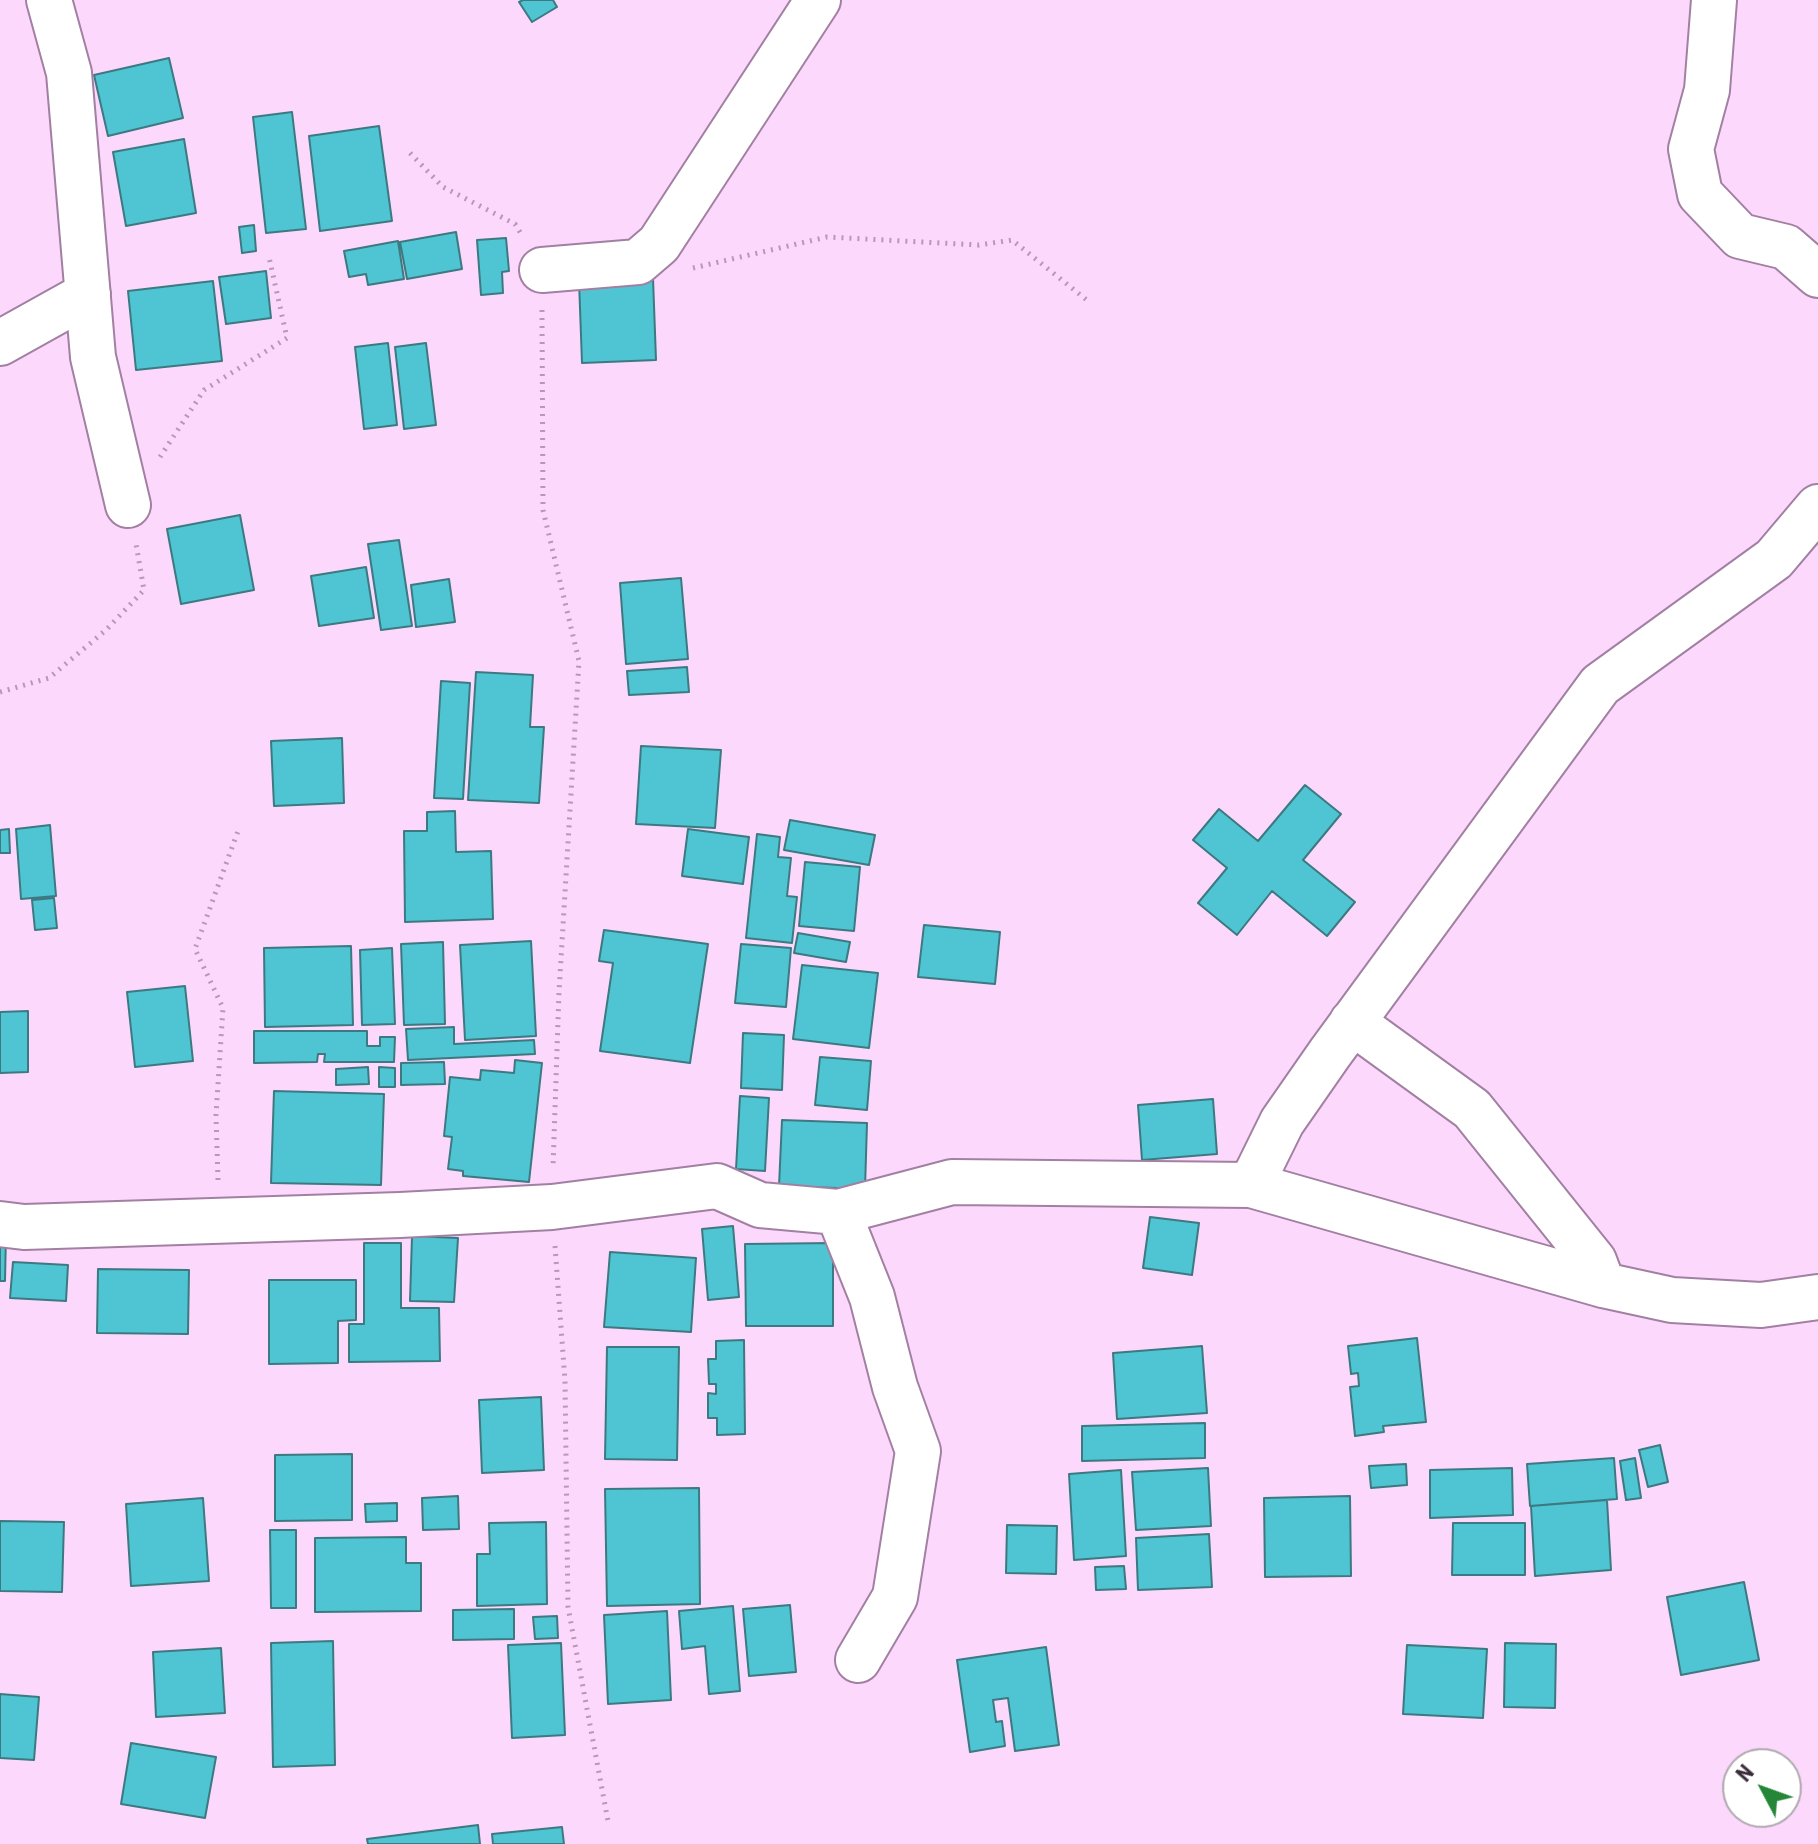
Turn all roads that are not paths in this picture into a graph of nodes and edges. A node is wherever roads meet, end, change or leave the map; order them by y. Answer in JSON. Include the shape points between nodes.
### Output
{"nodes":[{"id":1,"x":49,"y":0,"type":"edge"},
{"id":2,"x":818,"y":0,"type":"edge"},
{"id":3,"x":1714,"y":0,"type":"edge"},
{"id":4,"x":542,"y":270,"type":"road end"},
{"id":5,"x":1818,"y":275,"type":"edge"},
{"id":6,"x":88,"y":294,"type":"junction"},
{"id":7,"x":0,"y":343,"type":"edge"},
{"id":8,"x":128,"y":505,"type":"dead end"},
{"id":9,"x":1818,"y":507,"type":"edge"},
{"id":10,"x":1352,"y":1022,"type":"junction"},
{"id":11,"x":1251,"y":1185,"type":"junction"},
{"id":12,"x":838,"y":1212,"type":"junction"},
{"id":13,"x":0,"y":1224,"type":"edge"},
{"id":14,"x":1603,"y":1285,"type":"junction"},
{"id":15,"x":1818,"y":1297,"type":"edge"},
{"id":16,"x":858,"y":1660,"type":"dead end"}],
"edges":[{"from":1,"to":6,"type":"street","via":[[69,73]]},
{"from":2,"to":4,"type":"street","via":[[659,244],[638,262]]},
{"from":3,"to":5,"type":"street","via":[[1707,90],[1691,149],[1700,194],[1740,236],[1786,247]]},
{"from":6,"to":7,"type":"street"},
{"from":6,"to":8,"type":"street","via":[[93,357]]},
{"from":9,"to":10,"type":"street","via":[[1774,559],[1600,685]]},
{"from":10,"to":11,"type":"street","via":[[1282,1122]]},
{"from":10,"to":14,"type":"street","via":[[1472,1109],[1594,1261]]},
{"from":11,"to":12,"type":"street","via":[[952,1182]]},
{"from":11,"to":14,"type":"street"},
{"from":12,"to":13,"type":"street","via":[[760,1205],[717,1186],[552,1207]]},
{"from":12,"to":16,"type":"street","via":[[872,1297],[918,1451],[895,1597]]},
{"from":14,"to":15,"type":"street","via":[[1672,1300],[1761,1305]]}]}
